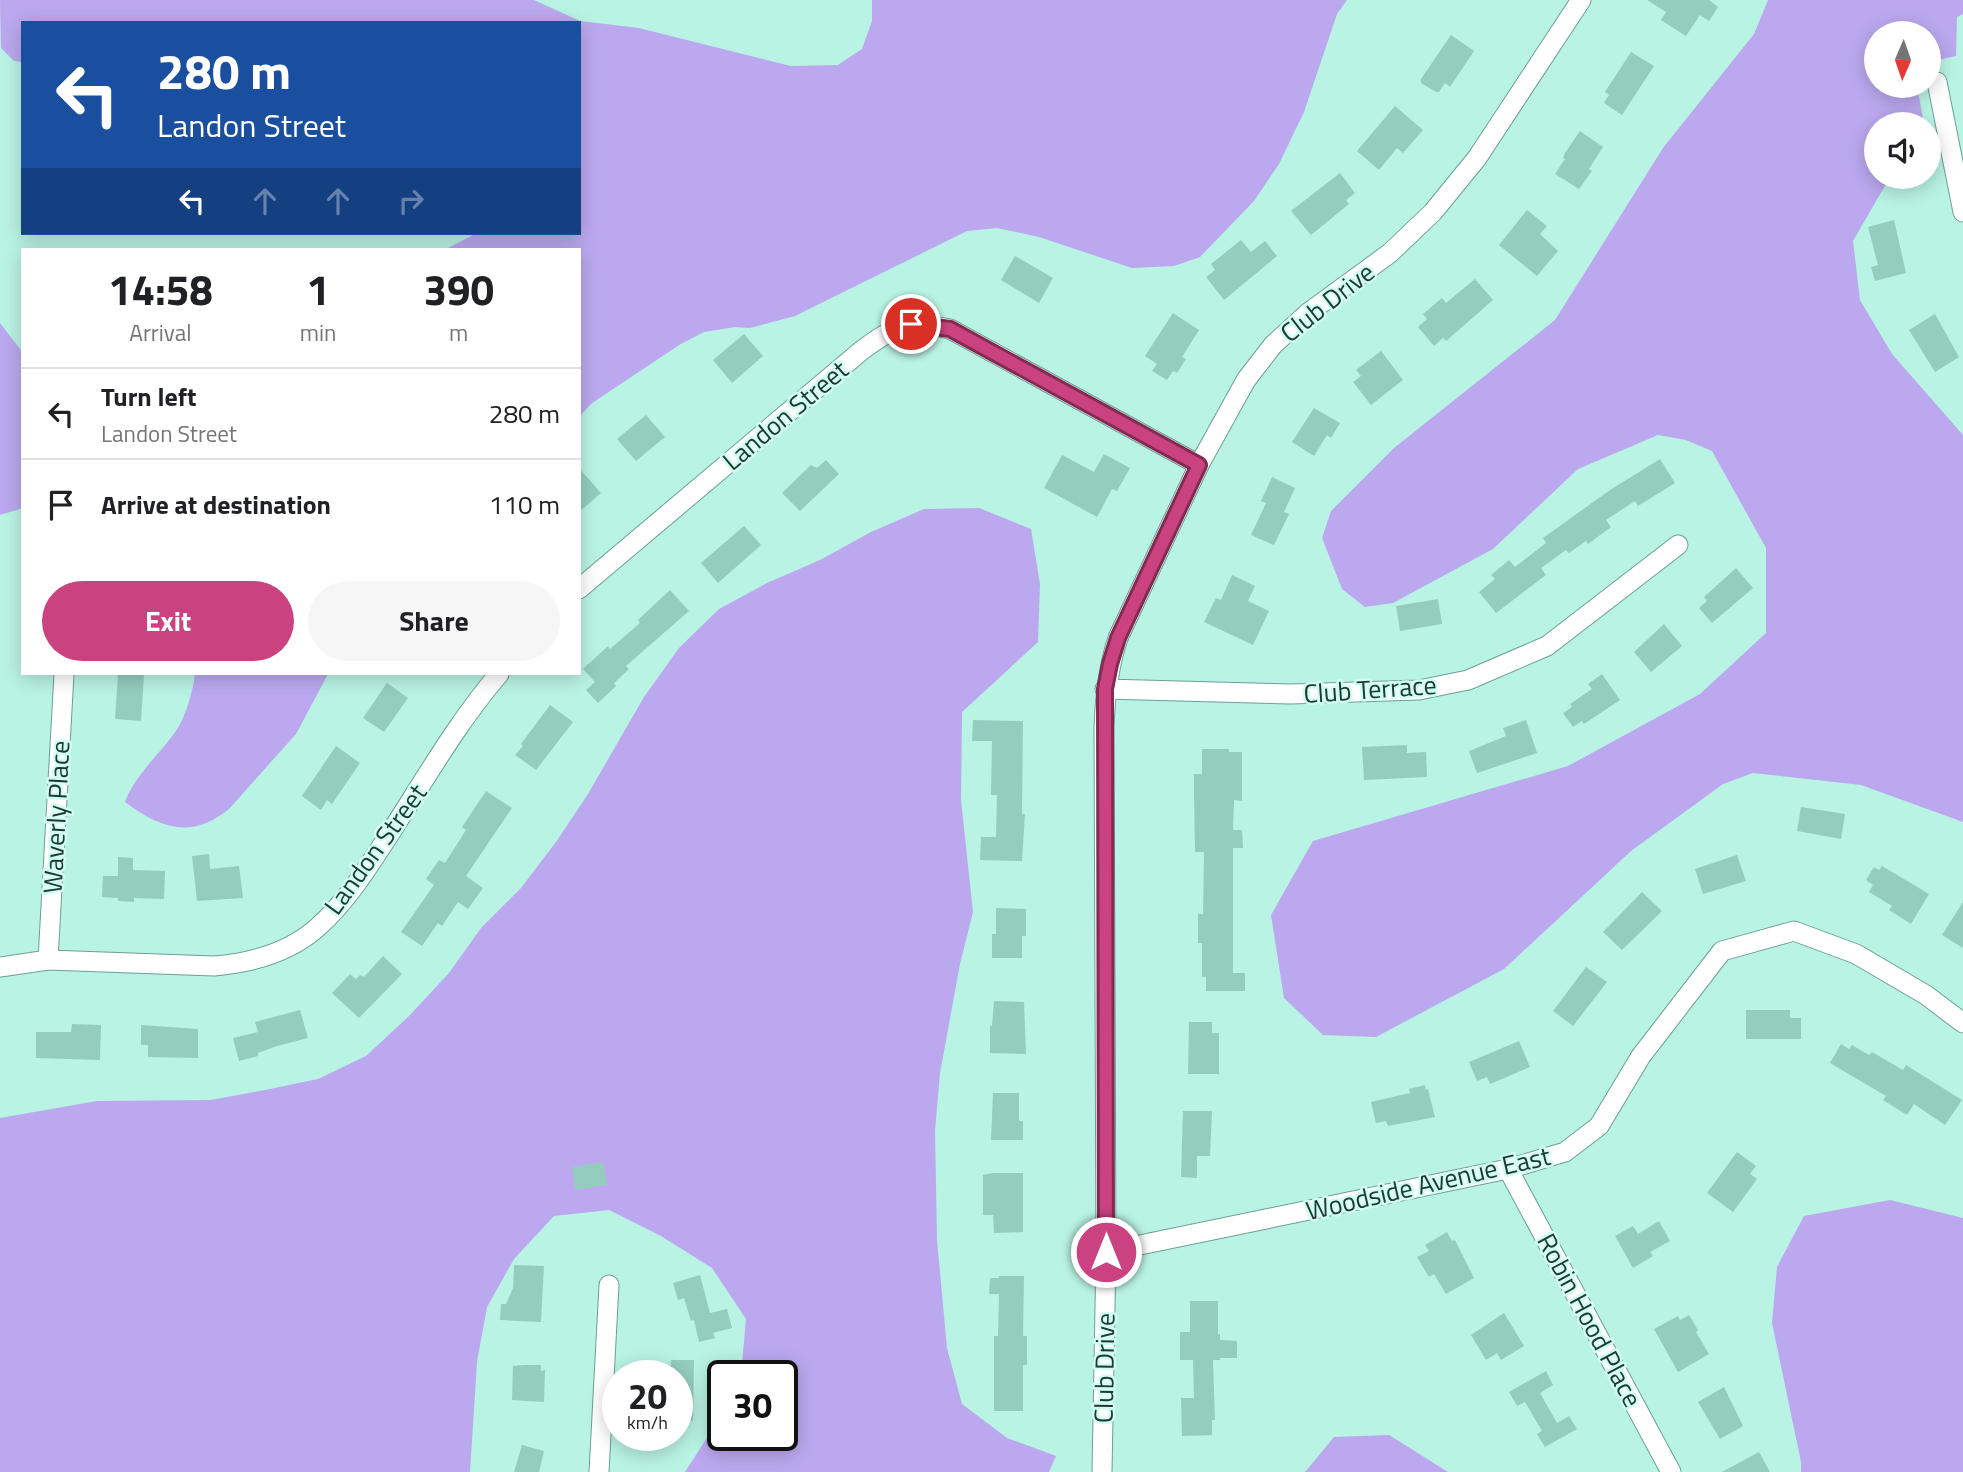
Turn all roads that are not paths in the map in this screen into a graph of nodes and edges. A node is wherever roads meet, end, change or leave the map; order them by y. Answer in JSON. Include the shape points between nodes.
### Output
{"nodes":[{"id":1,"x":1581,"y":0,"type":"edge"},
{"id":2,"x":1940,"y":98,"type":"edge"},
{"id":3,"x":1963,"y":212,"type":"edge"},
{"id":4,"x":1199,"y":465,"type":"junction"},
{"id":5,"x":1678,"y":545,"type":"dead end"},
{"id":6,"x":581,"y":588,"type":"edge"},
{"id":7,"x":64,"y":675,"type":"edge"},
{"id":8,"x":498,"y":675,"type":"edge"},
{"id":9,"x":1105,"y":689,"type":"junction"},
{"id":10,"x":48,"y":960,"type":"junction"},
{"id":11,"x":0,"y":967,"type":"edge"},
{"id":12,"x":1963,"y":1023,"type":"edge"},
{"id":13,"x":1508,"y":1169,"type":"junction"},
{"id":14,"x":1106,"y":1252,"type":"junction"},
{"id":15,"x":609,"y":1284,"type":"dead end"},
{"id":16,"x":599,"y":1472,"type":"edge"},
{"id":17,"x":1102,"y":1472,"type":"edge"},
{"id":18,"x":1671,"y":1472,"type":"edge"}],
"edges":[{"from":1,"to":4,"type":"street","name":"Club Drive","via":[[1477,158],[1433,212],[1390,253],[1308,313],[1273,345],[1245,380]]},
{"from":2,"to":3,"type":"street"},
{"from":4,"to":6,"type":"street","name":"Landon Street","via":[[950,329],[911,324],[890,331],[861,351]]},
{"from":4,"to":9,"type":"street","name":"Club Drive","via":[[1118,638]]},
{"from":5,"to":9,"type":"street","name":"Club Terrace","via":[[1547,646],[1468,680],[1419,690],[1292,694]]},
{"from":7,"to":10,"type":"street","name":"Waverly Place"},
{"from":8,"to":10,"type":"street","name":"Landon Street","via":[[460,725],[361,878],[317,928],[297,941],[250,961],[214,966]]},
{"from":9,"to":14,"type":"street","name":"Club Drive"},
{"from":10,"to":11,"type":"street","name":"Landon Street"},
{"from":12,"to":13,"type":"street","name":"Woodside Avenue East","via":[[1856,954],[1794,932],[1722,951],[1641,1056],[1600,1126],[1565,1152]]},
{"from":13,"to":14,"type":"street","name":"Woodside Avenue East"},
{"from":13,"to":18,"type":"street","name":"Robin Hood Place"},
{"from":14,"to":17,"type":"street","name":"Club Drive"},
{"from":15,"to":16,"type":"street"}]}
